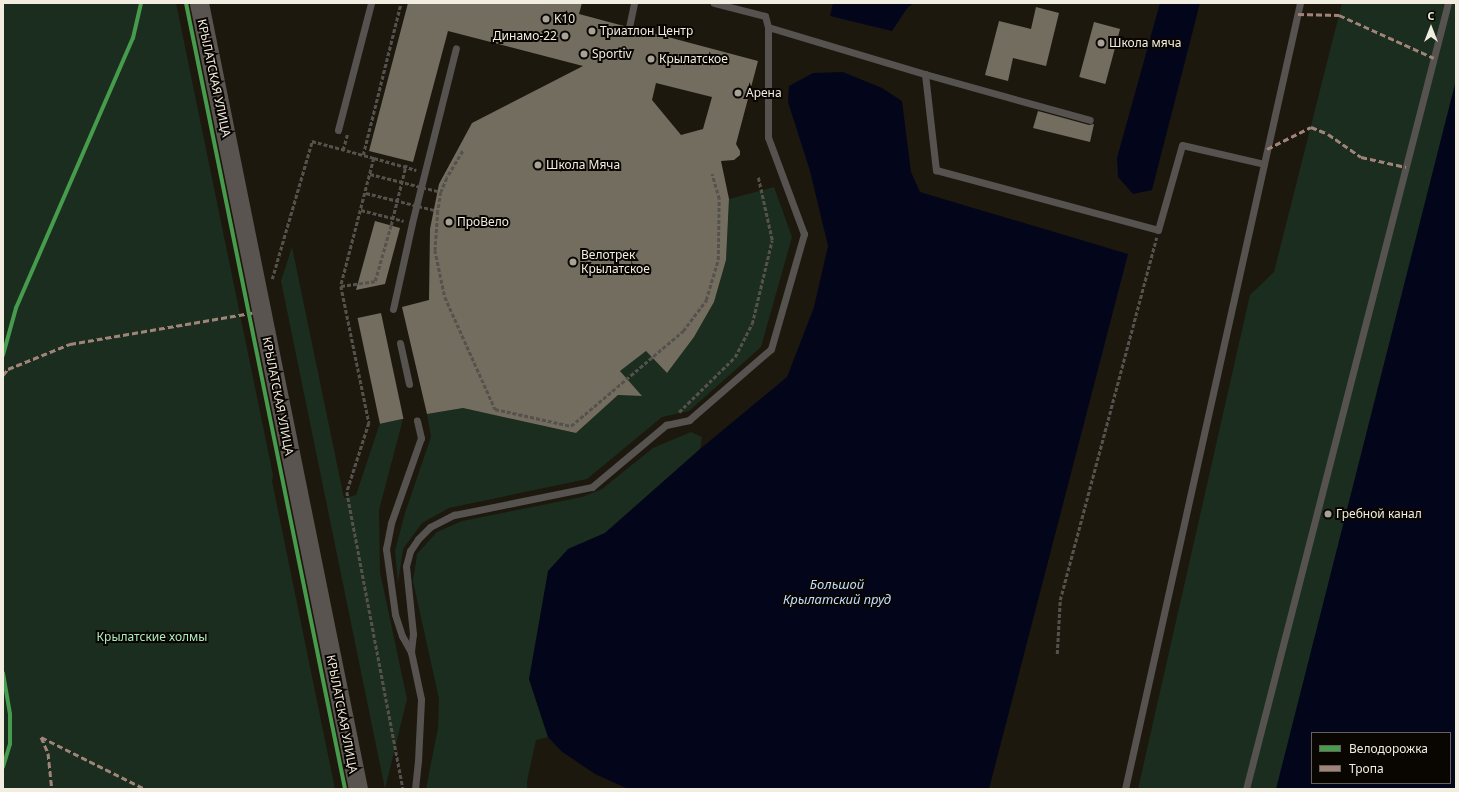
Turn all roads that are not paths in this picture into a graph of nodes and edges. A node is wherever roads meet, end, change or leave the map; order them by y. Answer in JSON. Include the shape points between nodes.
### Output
{"nodes":[{"id":1,"x":198,"y":3,"type":"edge"},
{"id":2,"x":371,"y":3,"type":"edge"},
{"id":3,"x":634,"y":3,"type":"edge"},
{"id":4,"x":714,"y":3,"type":"edge"},
{"id":5,"x":1300,"y":3,"type":"edge"},
{"id":6,"x":1448,"y":3,"type":"edge"},
{"id":7,"x":629,"y":27,"type":"dead end"},
{"id":8,"x":768,"y":28,"type":"junction"},
{"id":9,"x":456,"y":48,"type":"dead end"},
{"id":10,"x":926,"y":74,"type":"junction"},
{"id":11,"x":1090,"y":120,"type":"dead end"},
{"id":12,"x":338,"y":130,"type":"dead end"},
{"id":13,"x":1264,"y":164,"type":"junction"},
{"id":14,"x":393,"y":309,"type":"dead end"},
{"id":15,"x":400,"y":344,"type":"dead end"},
{"id":16,"x":409,"y":384,"type":"dead end"},
{"id":17,"x":417,"y":420,"type":"dead end"},
{"id":18,"x":411,"y":652,"type":"junction"},
{"id":19,"x":358,"y":789,"type":"edge"},
{"id":20,"x":415,"y":789,"type":"edge"},
{"id":21,"x":1125,"y":789,"type":"edge"},
{"id":22,"x":1246,"y":789,"type":"edge"}],
"edges":[{"from":1,"to":19,"type":"main road","name":"КРЫЛАТСКАЯ УЛИЦА"},
{"from":2,"to":12,"type":"lane"},
{"from":3,"to":7,"type":"lane"},
{"from":4,"to":8,"type":"lane","via":[[765,16]]},
{"from":5,"to":13,"type":"lane"},
{"from":6,"to":22,"type":"lane"},
{"from":8,"to":10,"type":"lane"},
{"from":8,"to":18,"type":"lane","via":[[768,137],[804,234],[771,349],[689,420],[666,425],[592,487],[454,515],[426,531],[410,551],[406,566],[413,634]]},
{"from":9,"to":14,"type":"lane","via":[[424,172]]},
{"from":10,"to":11,"type":"lane"},
{"from":10,"to":13,"type":"lane","via":[[936,170],[1158,230],[1182,145]]},
{"from":13,"to":21,"type":"lane"},
{"from":15,"to":16,"type":"lane"},
{"from":17,"to":18,"type":"lane","via":[[421,438],[391,523],[386,549],[395,614],[402,636]]},
{"from":18,"to":20,"type":"lane","via":[[421,699]]}]}
